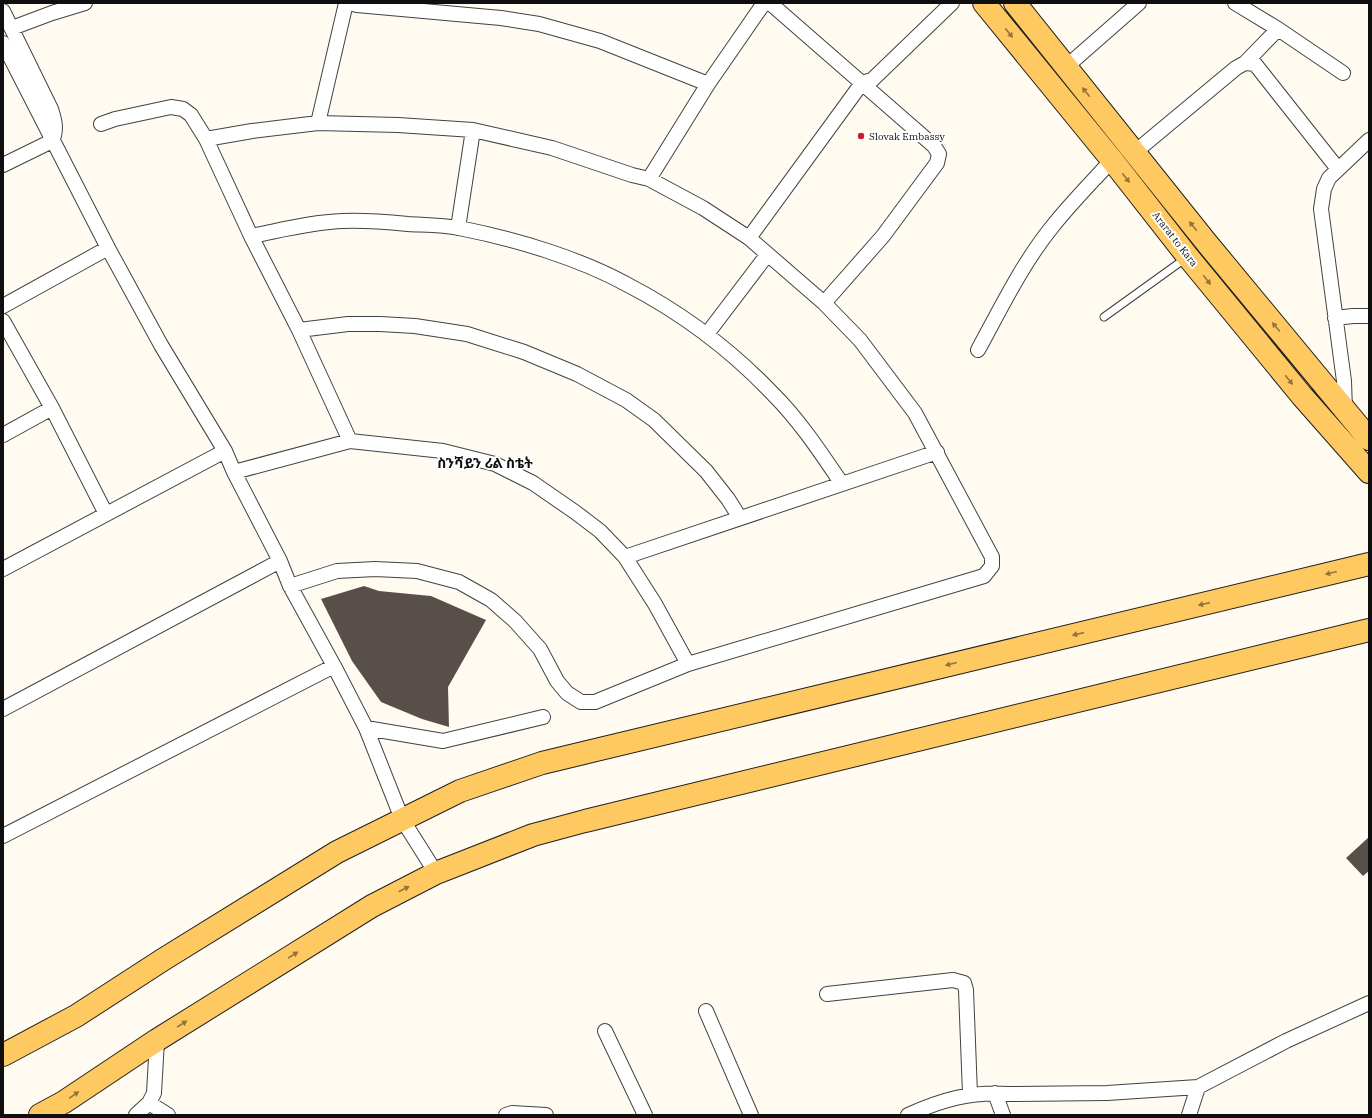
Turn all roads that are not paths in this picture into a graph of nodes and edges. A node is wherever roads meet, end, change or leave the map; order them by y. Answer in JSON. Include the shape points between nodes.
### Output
{"nodes":[{"id":1,"x":85,"y":3,"type":"edge"},
{"id":2,"x":346,"y":3,"type":"edge"},
{"id":3,"x":350,"y":3,"type":"edge"},
{"id":4,"x":764,"y":3,"type":"edge"},
{"id":5,"x":770,"y":3,"type":"edge"},
{"id":6,"x":952,"y":3,"type":"edge"},
{"id":7,"x":984,"y":3,"type":"edge"},
{"id":8,"x":1015,"y":3,"type":"edge"},
{"id":9,"x":1139,"y":3,"type":"edge"},
{"id":10,"x":1235,"y":3,"type":"edge"},
{"id":11,"x":3,"y":11,"type":"edge"},
{"id":12,"x":12,"y":28,"type":"junction"},
{"id":13,"x":1278,"y":29,"type":"junction"},
{"id":14,"x":3,"y":43,"type":"edge"},
{"id":15,"x":1245,"y":63,"type":"junction"},
{"id":16,"x":1066,"y":67,"type":"junction"},
{"id":17,"x":1343,"y":73,"type":"dead end"},
{"id":18,"x":862,"y":83,"type":"junction"},
{"id":19,"x":708,"y":84,"type":"junction"},
{"id":20,"x":1102,"y":112,"type":"junction"},
{"id":21,"x":318,"y":123,"type":"junction"},
{"id":22,"x":101,"y":124,"type":"dead end"},
{"id":23,"x":1086,"y":129,"type":"junction"},
{"id":24,"x":473,"y":130,"type":"junction"},
{"id":25,"x":206,"y":139,"type":"junction"},
{"id":26,"x":1369,"y":140,"type":"edge"},
{"id":27,"x":52,"y":141,"type":"junction"},
{"id":28,"x":1136,"y":152,"type":"junction"},
{"id":29,"x":1112,"y":160,"type":"junction"},
{"id":30,"x":3,"y":165,"type":"edge"},
{"id":31,"x":1338,"y":169,"type":"junction"},
{"id":32,"x":649,"y":179,"type":"junction"},
{"id":33,"x":458,"y":228,"type":"junction"},
{"id":34,"x":251,"y":236,"type":"junction"},
{"id":35,"x":749,"y":238,"type":"junction"},
{"id":36,"x":108,"y":248,"type":"junction"},
{"id":37,"x":767,"y":255,"type":"junction"},
{"id":38,"x":1188,"y":257,"type":"junction"},
{"id":39,"x":4,"y":301,"type":"edge"},
{"id":40,"x":824,"y":303,"type":"junction"},
{"id":41,"x":1369,"y":316,"type":"edge"},
{"id":42,"x":1104,"y":317,"type":"dead end"},
{"id":43,"x":1335,"y":318,"type":"junction"},
{"id":44,"x":3,"y":321,"type":"edge"},
{"id":45,"x":299,"y":330,"type":"junction"},
{"id":46,"x":707,"y":334,"type":"junction"},
{"id":47,"x":978,"y":350,"type":"dead end"},
{"id":48,"x":52,"y":408,"type":"junction"},
{"id":49,"x":1345,"y":411,"type":"junction"},
{"id":50,"x":3,"y":435,"type":"edge"},
{"id":51,"x":1369,"y":438,"type":"edge"},
{"id":52,"x":350,"y":441,"type":"junction"},
{"id":53,"x":225,"y":451,"type":"junction"},
{"id":54,"x":937,"y":452,"type":"junction"},
{"id":55,"x":234,"y":472,"type":"junction"},
{"id":56,"x":1369,"y":472,"type":"edge"},
{"id":57,"x":842,"y":484,"type":"junction"},
{"id":58,"x":106,"y":514,"type":"junction"},
{"id":59,"x":740,"y":518,"type":"junction"},
{"id":60,"x":625,"y":557,"type":"junction"},
{"id":61,"x":280,"y":561,"type":"junction"},
{"id":62,"x":1369,"y":564,"type":"edge"},
{"id":63,"x":3,"y":569,"type":"edge"},
{"id":64,"x":290,"y":586,"type":"junction"},
{"id":65,"x":1369,"y":630,"type":"edge"},
{"id":66,"x":688,"y":664,"type":"junction"},
{"id":67,"x":334,"y":666,"type":"junction"},
{"id":68,"x":3,"y":709,"type":"edge"},
{"id":69,"x":543,"y":717,"type":"dead end"},
{"id":70,"x":366,"y":728,"type":"junction"},
{"id":71,"x":402,"y":819,"type":"junction"},
{"id":72,"x":3,"y":836,"type":"edge"},
{"id":73,"x":436,"y":873,"type":"junction"},
{"id":74,"x":827,"y":994,"type":"dead end"},
{"id":75,"x":1369,"y":1003,"type":"edge"},
{"id":76,"x":706,"y":1011,"type":"dead end"},
{"id":77,"x":605,"y":1031,"type":"dead end"},
{"id":78,"x":157,"y":1040,"type":"junction"},
{"id":79,"x":3,"y":1055,"type":"edge"},
{"id":80,"x":1198,"y":1087,"type":"junction"},
{"id":81,"x":995,"y":1093,"type":"junction"},
{"id":82,"x":970,"y":1094,"type":"junction"},
{"id":83,"x":149,"y":1102,"type":"junction"},
{"id":84,"x":40,"y":1115,"type":"edge"},
{"id":85,"x":136,"y":1115,"type":"edge"},
{"id":86,"x":168,"y":1115,"type":"edge"},
{"id":87,"x":506,"y":1115,"type":"edge"},
{"id":88,"x":546,"y":1115,"type":"edge"},
{"id":89,"x":645,"y":1115,"type":"edge"},
{"id":90,"x":751,"y":1115,"type":"edge"},
{"id":91,"x":908,"y":1115,"type":"edge"},
{"id":92,"x":1003,"y":1115,"type":"edge"},
{"id":93,"x":1189,"y":1115,"type":"edge"}],
"edges":[{"from":1,"to":12,"type":"street"},
{"from":2,"to":21,"type":"street"},
{"from":3,"to":19,"type":"street","via":[[539,24],[600,41]]},
{"from":4,"to":19,"type":"street"},
{"from":5,"to":18,"type":"street"},
{"from":6,"to":18,"type":"street","via":[[872,80]]},
{"from":7,"to":23,"type":"main road","name":"Ararat to Kara","one_way":true},
{"from":8,"to":16,"type":"main road"},
{"from":9,"to":16,"type":"street"},
{"from":10,"to":13,"type":"street"},
{"from":11,"to":12,"type":"street"},
{"from":12,"to":27,"type":"street","via":[[51,108],[55,121]]},
{"from":13,"to":15,"type":"street"},
{"from":13,"to":17,"type":"street"},
{"from":14,"to":27,"type":"street"},
{"from":15,"to":28,"type":"street"},
{"from":15,"to":31,"type":"street","via":[[1255,64]]},
{"from":20,"to":16,"type":"main road","one_way":true},
{"from":18,"to":35,"type":"street"},
{"from":18,"to":40,"type":"street","via":[[934,146],[939,154],[937,163],[883,236]]},
{"from":19,"to":32,"type":"street"},
{"from":20,"to":23,"type":"main road"},
{"from":20,"to":28,"type":"main road"},
{"from":21,"to":24,"type":"street"},
{"from":21,"to":25,"type":"street"},
{"from":22,"to":25,"type":"street","via":[[171,107],[183,109],[191,115]]},
{"from":23,"to":29,"type":"main road","name":"Ararat to Kara"},
{"from":24,"to":32,"type":"street","via":[[552,148]]},
{"from":24,"to":33,"type":"street"},
{"from":25,"to":34,"type":"street"},
{"from":26,"to":31,"type":"street"},
{"from":27,"to":30,"type":"street"},
{"from":27,"to":36,"type":"street"},
{"from":49,"to":28,"type":"main road","one_way":true,"via":[[1206,242]]},
{"from":29,"to":38,"type":"main road","name":"Ararat to Kara","one_way":true},
{"from":29,"to":47,"type":"street","via":[[1052,226],[1028,260]]},
{"from":31,"to":43,"type":"street","via":[[1329,178],[1324,189],[1322,209]]},
{"from":32,"to":35,"type":"street","via":[[703,208]]},
{"from":33,"to":34,"type":"street","via":[[343,221],[305,225]]},
{"from":33,"to":46,"type":"street","via":[[540,248],[595,269],[628,284]]},
{"from":34,"to":45,"type":"street"},
{"from":35,"to":37,"type":"street"},
{"from":36,"to":39,"type":"street"},
{"from":36,"to":53,"type":"street","via":[[161,345]]},
{"from":37,"to":40,"type":"street"},
{"from":37,"to":46,"type":"street"},
{"from":38,"to":42,"type":"lane"},
{"from":38,"to":56,"type":"main road","name":"Ararat to Kara","one_way":true,"via":[[1302,396]]},
{"from":40,"to":54,"type":"street","via":[[860,340],[888,376],[915,413]]},
{"from":41,"to":43,"type":"street"},
{"from":43,"to":49,"type":"street","via":[[1344,381]]},
{"from":44,"to":48,"type":"street"},
{"from":45,"to":52,"type":"street"},
{"from":45,"to":59,"type":"street","via":[[348,324],[380,324],[415,326],[467,334],[524,352],[577,374],[626,400],[654,420],[706,471]]},
{"from":46,"to":57,"type":"street","via":[[774,395],[810,438]]},
{"from":48,"to":50,"type":"street"},
{"from":48,"to":58,"type":"street"},
{"from":49,"to":51,"type":"main road"},
{"from":52,"to":55,"type":"street"},
{"from":52,"to":60,"type":"street","via":[[443,451],[495,464],[533,483],[575,512],[600,531]]},
{"from":53,"to":55,"type":"street"},
{"from":53,"to":58,"type":"street"},
{"from":54,"to":57,"type":"street"},
{"from":54,"to":66,"type":"street","via":[[992,557],[992,566],[984,576]]},
{"from":55,"to":61,"type":"street"},
{"from":57,"to":59,"type":"street"},
{"from":58,"to":63,"type":"street"},
{"from":59,"to":60,"type":"street"},
{"from":60,"to":66,"type":"street","via":[[655,604]]},
{"from":61,"to":64,"type":"street"},
{"from":61,"to":68,"type":"street"},
{"from":62,"to":71,"type":"main road","one_way":true,"via":[[542,763],[460,791]]},
{"from":64,"to":66,"type":"street","via":[[337,571],[374,569],[417,571],[459,582],[490,600],[515,621],[540,649],[557,681],[567,693],[581,702],[595,702]]},
{"from":64,"to":67,"type":"street"},
{"from":65,"to":73,"type":"main road","via":[[585,821],[533,835]]},
{"from":67,"to":70,"type":"street"},
{"from":67,"to":72,"type":"street"},
{"from":69,"to":70,"type":"street","via":[[443,741]]},
{"from":70,"to":71,"type":"street"},
{"from":71,"to":73,"type":"street"},
{"from":71,"to":79,"type":"main road","via":[[337,852],[76,1016]]},
{"from":78,"to":73,"type":"main road","one_way":true,"via":[[372,906]]},
{"from":74,"to":82,"type":"street","via":[[953,980],[964,983]]},
{"from":75,"to":80,"type":"street","via":[[1286,1041]]},
{"from":76,"to":90,"type":"street"},
{"from":77,"to":89,"type":"street"},
{"from":78,"to":83,"type":"street","via":[[154,1092]]},
{"from":84,"to":78,"type":"main road","one_way":true,"via":[[64,1102]]},
{"from":80,"to":81,"type":"street","via":[[1107,1093]]},
{"from":80,"to":93,"type":"street"},
{"from":81,"to":82,"type":"street"},
{"from":81,"to":92,"type":"street"},
{"from":82,"to":91,"type":"street","via":[[943,1100]]},
{"from":83,"to":85,"type":"street"},
{"from":83,"to":86,"type":"street"},
{"from":87,"to":88,"type":"street"}]}
